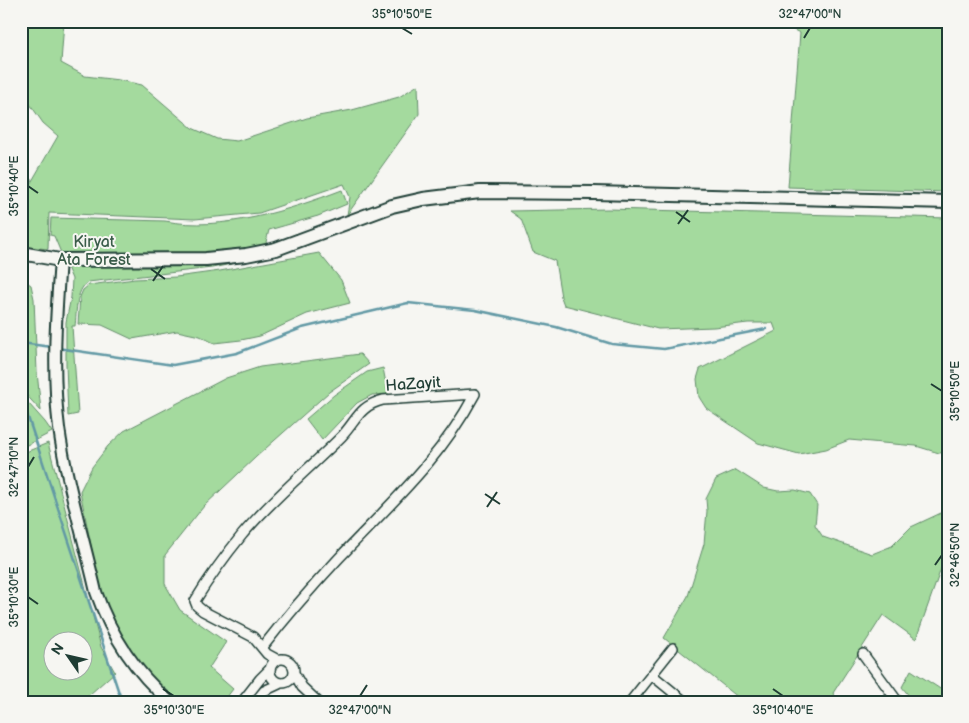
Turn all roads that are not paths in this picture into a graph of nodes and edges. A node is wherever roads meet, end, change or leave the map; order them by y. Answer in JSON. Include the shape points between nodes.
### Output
{"nodes":[{"id":1,"x":948,"y":202,"type":"edge"},
{"id":2,"x":21,"y":253,"type":"edge"},
{"id":3,"x":60,"y":260,"type":"junction"},
{"id":4,"x":262,"y":648,"type":"junction"},
{"id":5,"x":673,"y":648,"type":"dead end"},
{"id":6,"x":863,"y":654,"type":"dead end"},
{"id":7,"x":278,"y":660,"type":"junction"},
{"id":8,"x":269,"y":670,"type":"junction"},
{"id":9,"x":294,"y":673,"type":"junction"},
{"id":10,"x":652,"y":675,"type":"junction"},
{"id":11,"x":279,"y":684,"type":"junction"},
{"id":12,"x":170,"y":702,"type":"edge"},
{"id":13,"x":242,"y":702,"type":"edge"},
{"id":14,"x":255,"y":702,"type":"edge"},
{"id":15,"x":318,"y":702,"type":"edge"},
{"id":16,"x":630,"y":702,"type":"edge"},
{"id":17,"x":684,"y":702,"type":"edge"},
{"id":18,"x":898,"y":702,"type":"edge"}],
"edges":[{"from":1,"to":3,"type":"main road","via":[[480,192],[392,206],[276,249],[246,255],[206,259]]},
{"from":2,"to":3,"type":"main road"},
{"from":3,"to":12,"type":"street","via":[[56,357],[59,427],[96,592],[110,627],[126,653]]},
{"from":4,"to":4,"type":"street","name":"HaZayit","via":[[253,637],[203,611],[195,600],[242,535],[372,403],[475,394],[438,453],[312,588]]},
{"from":4,"to":7,"type":"street","name":"HaZayit"},
{"from":5,"to":10,"type":"street"},
{"from":6,"to":18,"type":"street"},
{"from":7,"to":8,"type":"street"},
{"from":7,"to":9,"type":"street","via":[[290,662]]},
{"from":8,"to":11,"type":"street","via":[[270,677]]},
{"from":8,"to":13,"type":"street"},
{"from":9,"to":11,"type":"street","via":[[290,681]]},
{"from":9,"to":15,"type":"street"},
{"from":10,"to":16,"type":"street"},
{"from":10,"to":17,"type":"street"},
{"from":11,"to":14,"type":"street","via":[[264,690]]}]}
